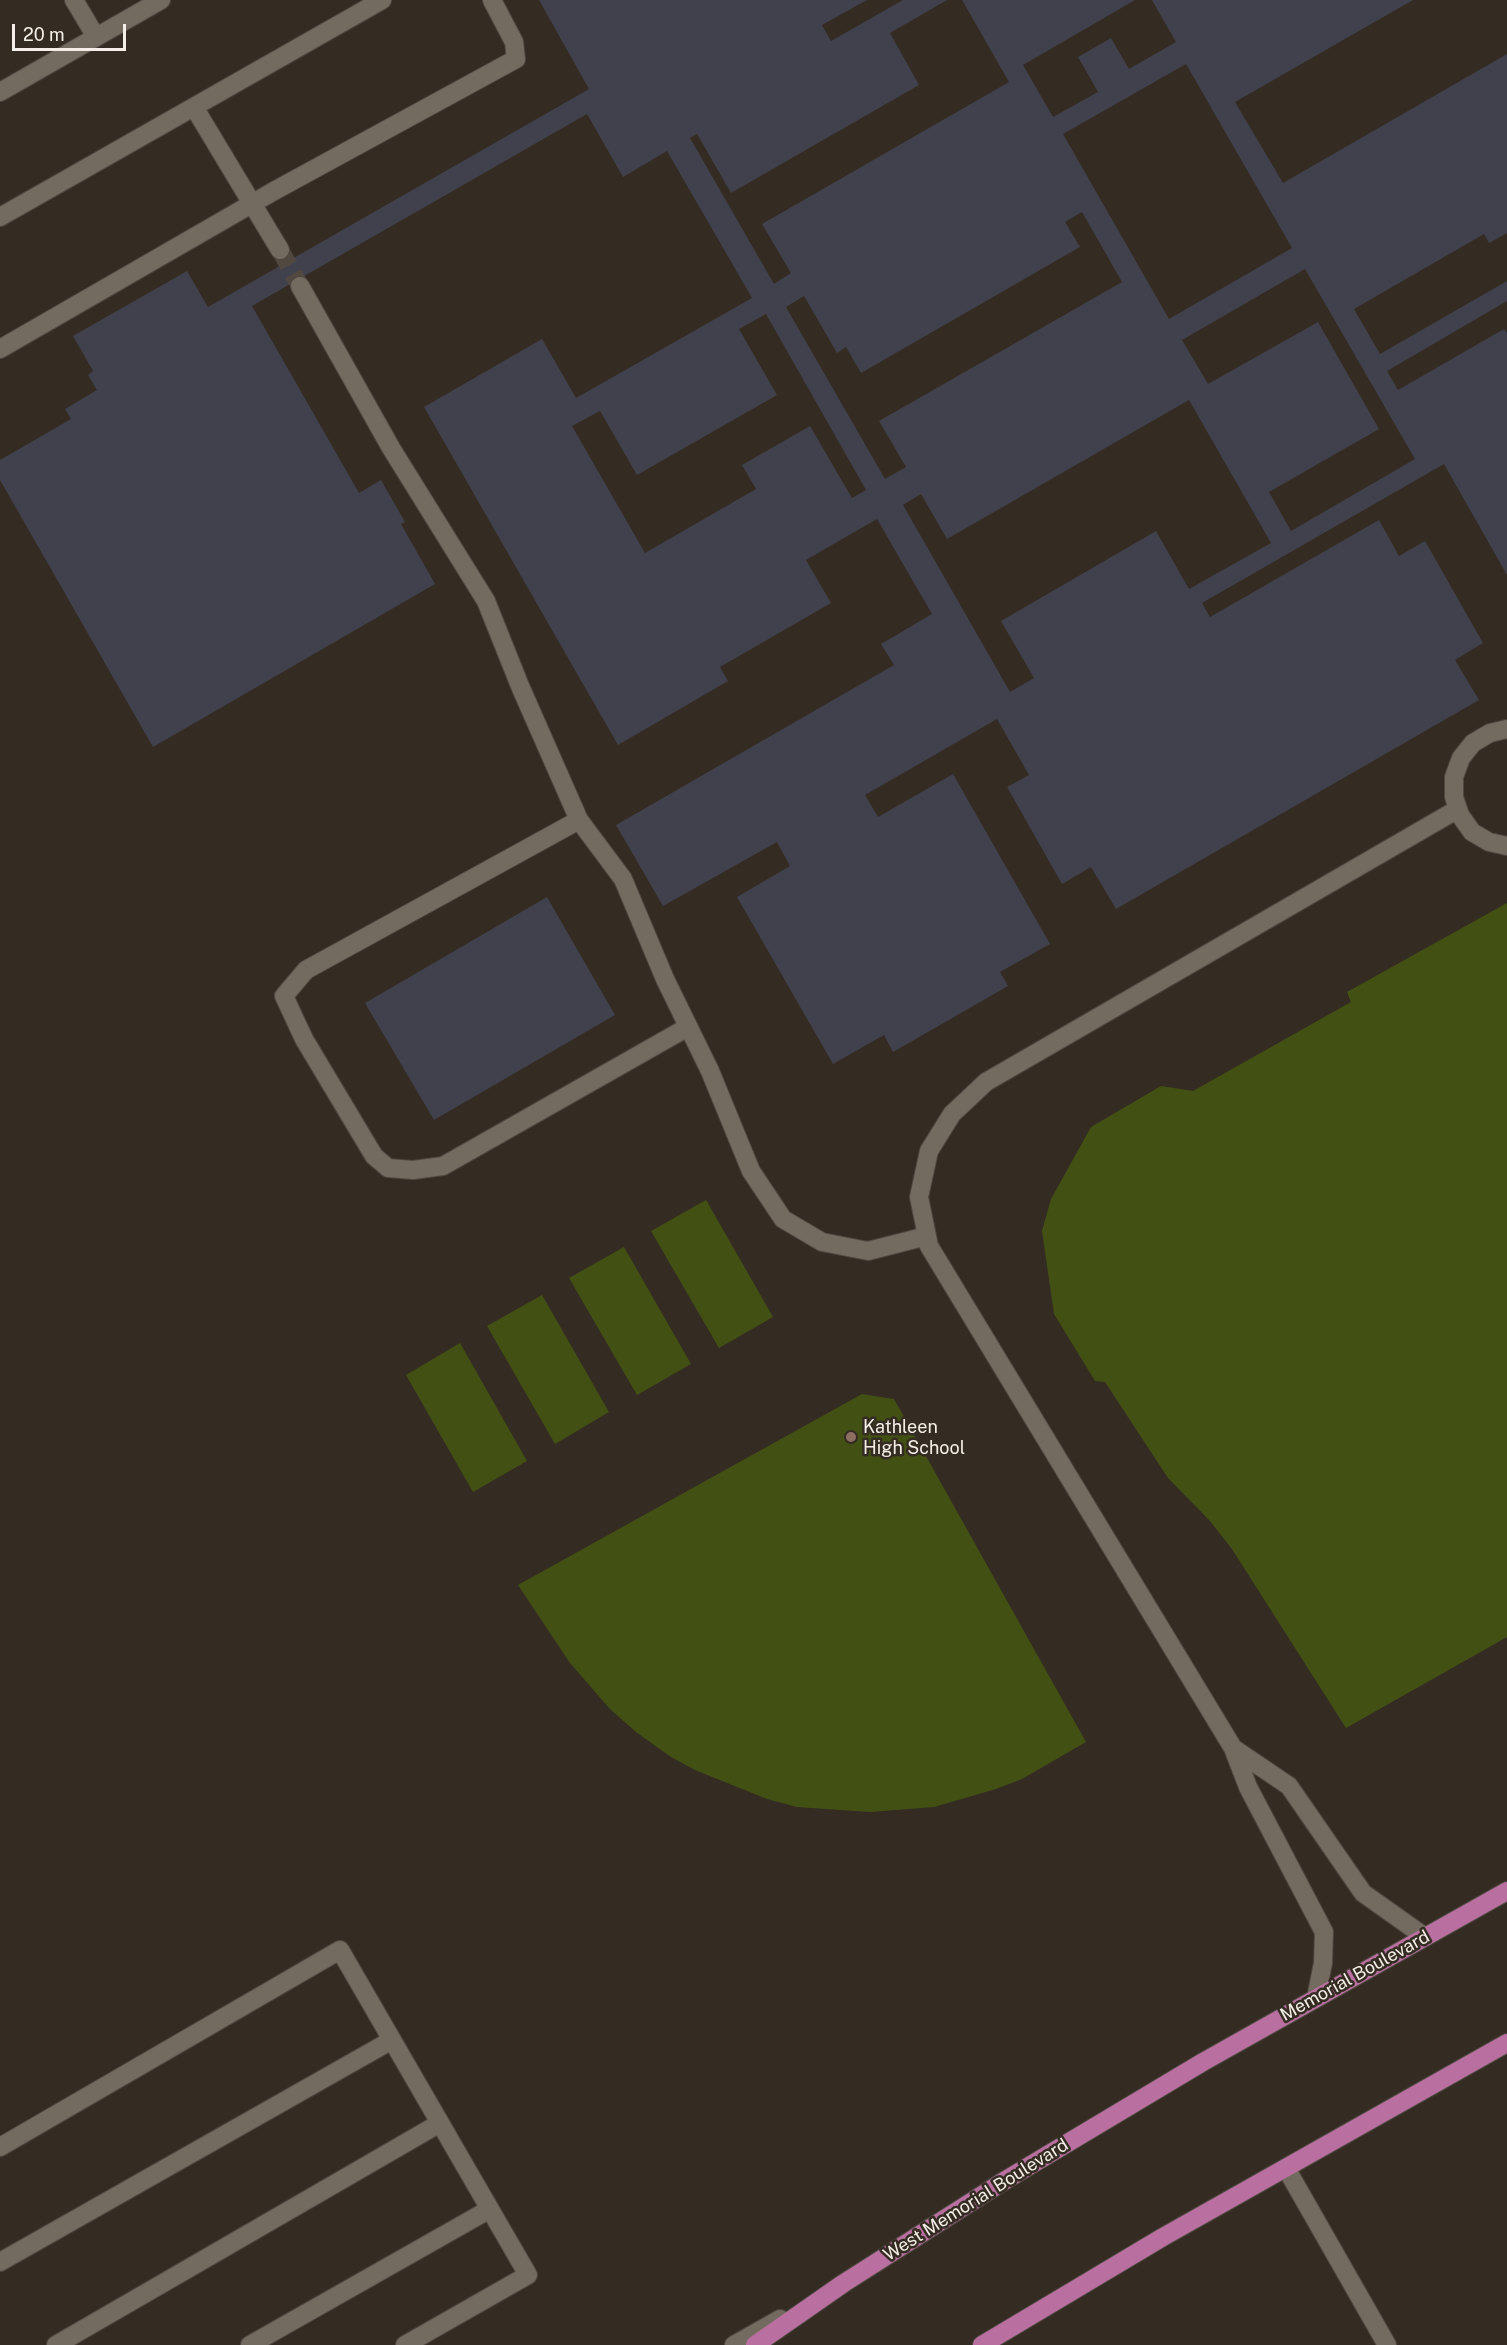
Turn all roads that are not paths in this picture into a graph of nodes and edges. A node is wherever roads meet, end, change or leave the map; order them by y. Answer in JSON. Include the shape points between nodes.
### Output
{"nodes":[{"id":1,"x":74,"y":0,"type":"edge"},
{"id":2,"x":161,"y":0,"type":"edge"},
{"id":3,"x":382,"y":0,"type":"edge"},
{"id":4,"x":492,"y":0,"type":"edge"},
{"id":5,"x":96,"y":37,"type":"junction"},
{"id":6,"x":0,"y":92,"type":"edge"},
{"id":7,"x":194,"y":107,"type":"junction"},
{"id":8,"x":253,"y":204,"type":"junction"},
{"id":9,"x":0,"y":217,"type":"edge"},
{"id":10,"x":280,"y":250,"type":"tunnel mouth"},
{"id":11,"x":300,"y":286,"type":"tunnel mouth"},
{"id":12,"x":0,"y":350,"type":"edge"},
{"id":13,"x":1507,"y":729,"type":"edge"},
{"id":14,"x":1458,"y":809,"type":"junction"},
{"id":15,"x":579,"y":820,"type":"junction"},
{"id":16,"x":1507,"y":846,"type":"edge"},
{"id":17,"x":688,"y":1027,"type":"junction"},
{"id":18,"x":927,"y":1236,"type":"junction"},
{"id":19,"x":1233,"y":1749,"type":"junction"},
{"id":20,"x":1507,"y":1891,"type":"edge"},
{"id":21,"x":1425,"y":1936,"type":"junction"},
{"id":22,"x":1316,"y":1998,"type":"junction"},
{"id":23,"x":392,"y":2040,"type":"junction"},
{"id":24,"x":1507,"y":2043,"type":"edge"},
{"id":25,"x":1203,"y":2062,"type":"joint"},
{"id":26,"x":440,"y":2123,"type":"junction"},
{"id":27,"x":0,"y":2147,"type":"edge"},
{"id":28,"x":1286,"y":2168,"type":"junction"},
{"id":29,"x":490,"y":2209,"type":"junction"},
{"id":30,"x":0,"y":2262,"type":"edge"},
{"id":31,"x":844,"y":2283,"type":"junction"},
{"id":32,"x":56,"y":2345,"type":"edge"},
{"id":33,"x":250,"y":2345,"type":"edge"},
{"id":34,"x":405,"y":2345,"type":"edge"},
{"id":35,"x":734,"y":2345,"type":"edge"},
{"id":36,"x":755,"y":2345,"type":"edge"},
{"id":37,"x":982,"y":2345,"type":"edge"},
{"id":38,"x":1387,"y":2345,"type":"edge"}],
"edges":[{"from":1,"to":5,"type":"street"},
{"from":2,"to":5,"type":"street"},
{"from":3,"to":7,"type":"street"},
{"from":4,"to":8,"type":"street","via":[[514,42],[516,59]]},
{"from":5,"to":6,"type":"street"},
{"from":7,"to":8,"type":"street"},
{"from":7,"to":9,"type":"street"},
{"from":8,"to":10,"type":"street"},
{"from":8,"to":12,"type":"street"},
{"from":11,"to":15,"type":"street","via":[[391,448],[486,601]]},
{"from":13,"to":14,"type":"street","via":[[1473,743],[1461,758],[1454,777]]},
{"from":14,"to":16,"type":"street","via":[[1472,832]]},
{"from":14,"to":18,"type":"street","via":[[986,1082],[952,1114],[929,1151],[919,1197]]},
{"from":15,"to":17,"type":"street","via":[[623,879]]},
{"from":15,"to":17,"type":"street","via":[[306,970],[284,996],[304,1039],[374,1156],[388,1168],[413,1170],[443,1166]]},
{"from":17,"to":18,"type":"street","via":[[751,1171],[783,1219],[822,1242],[868,1251]]},
{"from":18,"to":19,"type":"street","via":[[929,1246]]},
{"from":19,"to":21,"type":"street","via":[[1289,1786],[1363,1893]]},
{"from":19,"to":22,"type":"street","via":[[1248,1787],[1324,1932]]},
{"from":20,"to":21,"type":"main road","name":"Memorial Boulevard"},
{"from":21,"to":22,"type":"main road","name":"Memorial Boulevard"},
{"from":22,"to":25,"type":"main road","name":"Memorial Boulevard"},
{"from":23,"to":26,"type":"street"},
{"from":23,"to":27,"type":"street","via":[[340,1950]]},
{"from":23,"to":30,"type":"street"},
{"from":24,"to":28,"type":"main road"},
{"from":25,"to":31,"type":"main road","name":"West Memorial Boulevard"},
{"from":26,"to":29,"type":"street"},
{"from":26,"to":32,"type":"street"},
{"from":28,"to":37,"type":"main road"},
{"from":28,"to":38,"type":"street"},
{"from":29,"to":33,"type":"street"},
{"from":29,"to":34,"type":"street","via":[[528,2275]]},
{"from":31,"to":35,"type":"street"},
{"from":31,"to":36,"type":"main road","name":"West Memorial Boulevard"}]}
